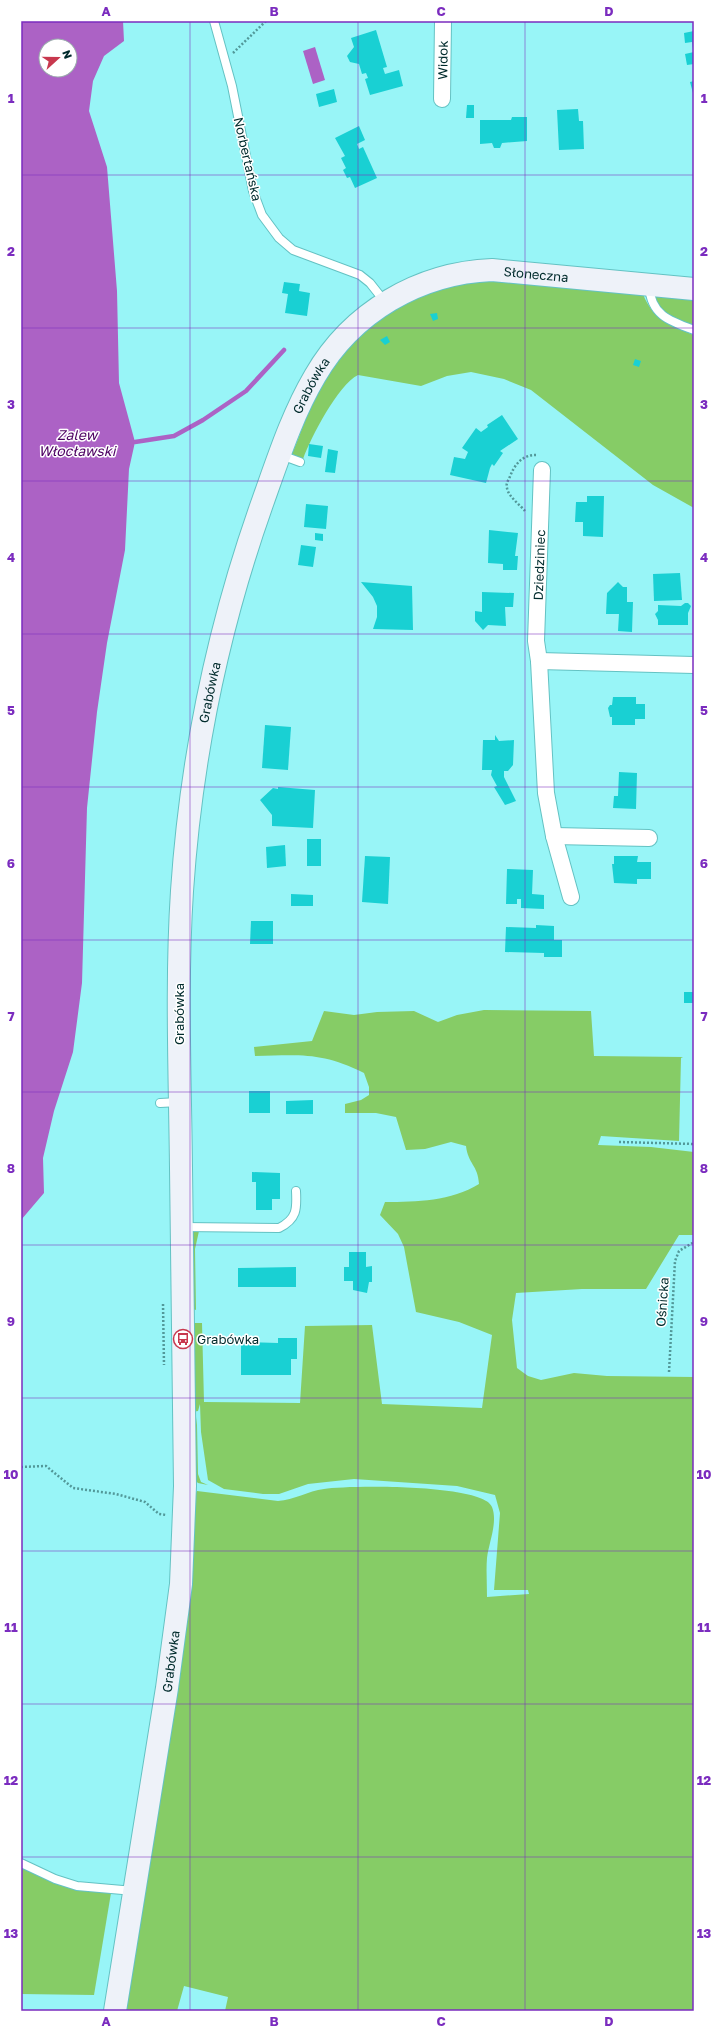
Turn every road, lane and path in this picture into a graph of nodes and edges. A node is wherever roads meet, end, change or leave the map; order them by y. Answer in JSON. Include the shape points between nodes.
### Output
{"nodes":[{"id":1,"x":214,"y":21,"type":"edge"},
{"id":2,"x":266,"y":21,"type":"edge"},
{"id":3,"x":443,"y":21,"type":"edge"},
{"id":4,"x":224,"y":59,"type":"junction"},
{"id":5,"x":442,"y":99,"type":"dead end"},
{"id":6,"x":649,"y":285,"type":"junction"},
{"id":7,"x":694,"y":289,"type":"edge"},
{"id":8,"x":385,"y":303,"type":"junction"},
{"id":9,"x":694,"y":330,"type":"edge"},
{"id":10,"x":280,"y":454,"type":"junction"},
{"id":11,"x":300,"y":462,"type":"dead end"},
{"id":12,"x":542,"y":470,"type":"dead end"},
{"id":13,"x":539,"y":661,"type":"junction"},
{"id":14,"x":694,"y":665,"type":"edge"},
{"id":15,"x":554,"y":836,"type":"junction"},
{"id":16,"x":649,"y":838,"type":"dead end"},
{"id":17,"x":571,"y":897,"type":"dead end"},
{"id":18,"x":619,"y":1142,"type":"dead end"},
{"id":19,"x":694,"y":1144,"type":"edge"},
{"id":20,"x":296,"y":1191,"type":"dead end"},
{"id":21,"x":182,"y":1227,"type":"junction"},
{"id":22,"x":694,"y":1242,"type":"edge"},
{"id":23,"x":163,"y":1298,"type":"dead end"},
{"id":24,"x":164,"y":1367,"type":"dead end"},
{"id":25,"x":669,"y":1372,"type":"dead end"},
{"id":26,"x":21,"y":1467,"type":"edge"},
{"id":27,"x":184,"y":1516,"type":"junction"},
{"id":28,"x":21,"y":1863,"type":"edge"},
{"id":29,"x":135,"y":1891,"type":"junction"},
{"id":30,"x":115,"y":2011,"type":"edge"}],
"edges":[{"from":1,"to":4,"type":"lane","name":"Norbertańska"},
{"from":2,"to":4,"type":"path"},
{"from":3,"to":5,"type":"street","name":"Widok"},
{"from":4,"to":8,"type":"lane","name":"Norbertańska","via":[[253,191],[262,215],[279,238],[293,250],[360,275],[370,283]]},
{"from":6,"to":7,"type":"street","name":"Słoneczna"},
{"from":6,"to":8,"type":"street","name":"Słoneczna","via":[[510,270],[477,270],[435,279]]},
{"from":6,"to":9,"type":"lane","via":[[651,301],[657,311]]},
{"from":8,"to":10,"type":"street","name":"Grabówka","via":[[348,333],[322,364]]},
{"from":10,"to":11,"type":"lane"},
{"from":10,"to":21,"type":"street","name":"Grabówka","via":[[238,573],[215,662],[199,744],[182,892],[179,993],[170,1102]]},
{"from":12,"to":13,"type":"street","name":"Dziedziniec","via":[[536,641]]},
{"from":13,"to":14,"type":"street"},
{"from":13,"to":15,"type":"street","name":"Dziedziniec","via":[[546,793]]},
{"from":15,"to":16,"type":"street"},
{"from":15,"to":17,"type":"street","name":"Dziedziniec"},
{"from":18,"to":19,"type":"path"},
{"from":20,"to":21,"type":"lane","via":[[297,1205],[294,1216],[279,1228]]},
{"from":21,"to":27,"type":"street","name":"Grabówka"},
{"from":22,"to":25,"type":"path","name":"Ośnicka","via":[[679,1251],[675,1261]]},
{"from":23,"to":24,"type":"path"},
{"from":26,"to":27,"type":"path","via":[[46,1466],[73,1488],[116,1494],[145,1502],[159,1514]]},
{"from":27,"to":29,"type":"street","name":"Grabówka","via":[[181,1584]]},
{"from":28,"to":29,"type":"lane","via":[[77,1886]]},
{"from":29,"to":30,"type":"street","name":"Grabówka"}]}
